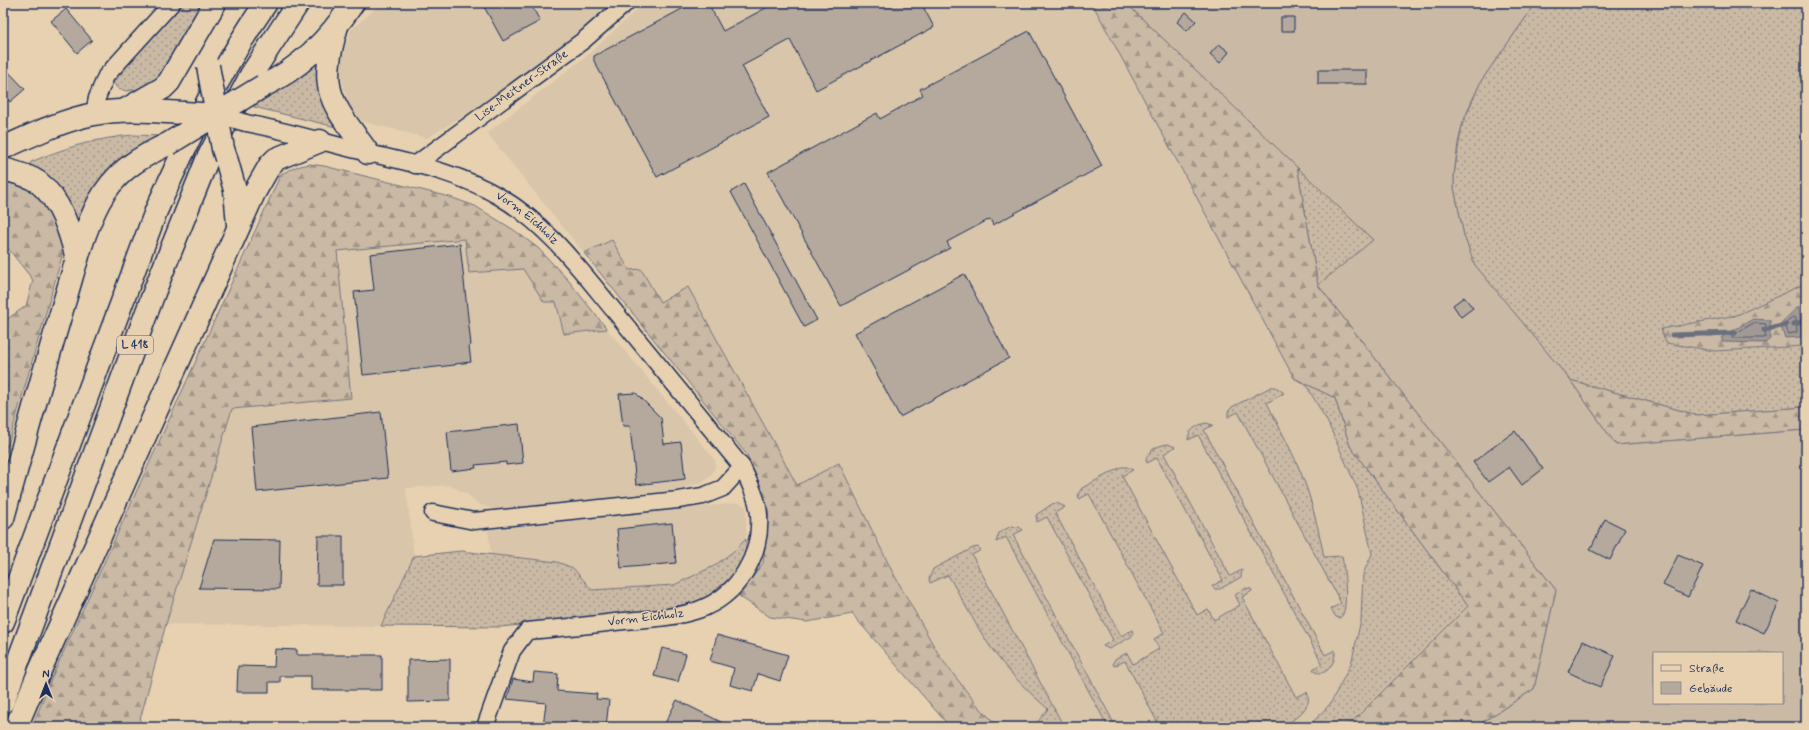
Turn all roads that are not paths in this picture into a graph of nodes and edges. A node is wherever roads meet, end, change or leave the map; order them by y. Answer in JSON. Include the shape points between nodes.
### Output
{"nodes":[{"id":1,"x":172,"y":3,"type":"edge"},
{"id":2,"x":215,"y":3,"type":"edge"},
{"id":3,"x":266,"y":3,"type":"edge"},
{"id":4,"x":298,"y":3,"type":"edge"},
{"id":5,"x":353,"y":3,"type":"edge"},
{"id":6,"x":626,"y":3,"type":"edge"},
{"id":7,"x":204,"y":24,"type":"junction"},
{"id":8,"x":337,"y":26,"type":"junction"},
{"id":9,"x":125,"y":110,"type":"junction"},
{"id":10,"x":94,"y":114,"type":"junction"},
{"id":11,"x":218,"y":115,"type":"junction"},
{"id":12,"x":320,"y":141,"type":"junction"},
{"id":13,"x":3,"y":148,"type":"edge"},
{"id":14,"x":368,"y":153,"type":"junction"},
{"id":15,"x":415,"y":165,"type":"junction"},
{"id":16,"x":3,"y":169,"type":"edge"},
{"id":17,"x":238,"y":228,"type":"junction"},
{"id":18,"x":78,"y":259,"type":"junction"},
{"id":19,"x":742,"y":467,"type":"junction"},
{"id":20,"x":433,"y":513,"type":"dead end"},
{"id":21,"x":3,"y":518,"type":"edge"},
{"id":22,"x":3,"y":622,"type":"edge"},
{"id":23,"x":3,"y":702,"type":"edge"},
{"id":24,"x":16,"y":727,"type":"edge"},
{"id":25,"x":485,"y":727,"type":"edge"}],
"edges":[{"from":1,"to":10,"type":"street","via":[[106,76]]},
{"from":2,"to":7,"type":"main road"},
{"from":3,"to":22,"type":"main road","number":"L 418","via":[[250,26],[184,149],[156,211]]},
{"from":4,"to":23,"type":"main road","number":"L 418","via":[[251,75],[207,160],[152,297]]},
{"from":5,"to":8,"type":"main road"},
{"from":6,"to":15,"type":"street","name":"Lise-Meitner-Straße","via":[[584,40]]},
{"from":7,"to":9,"type":"main road","via":[[169,82]]},
{"from":7,"to":11,"type":"main road","bridge":true,"via":[[208,66]]},
{"from":8,"to":11,"type":"main road","bridge":true,"via":[[308,57],[288,72]]},
{"from":8,"to":14,"type":"main road","via":[[328,70],[329,91],[338,111]]},
{"from":9,"to":10,"type":"main road"},
{"from":9,"to":11,"type":"main road","bridge":true},
{"from":10,"to":13,"type":"main road","via":[[32,135]]},
{"from":11,"to":12,"type":"street","name":"Vorm Eichholz","bridge":true},
{"from":11,"to":17,"type":"main road","bridge":true,"via":[[222,149],[235,190]]},
{"from":11,"to":18,"type":"main road","bridge":true,"via":[[138,159],[117,176],[98,202]]},
{"from":12,"to":14,"type":"street","name":"Vorm Eichholz"},
{"from":12,"to":17,"type":"main road","via":[[276,159],[270,165]]},
{"from":14,"to":15,"type":"street","name":"Vorm Eichholz"},
{"from":15,"to":19,"type":"street","name":"Vorm Eichholz","via":[[473,182],[501,197],[542,228],[568,255]]},
{"from":16,"to":18,"type":"main road","via":[[26,176],[50,194],[66,221]]},
{"from":17,"to":24,"type":"main road"},
{"from":18,"to":21,"type":"main road"},
{"from":19,"to":20,"type":"street","via":[[723,488],[703,496],[678,500],[474,521]]},
{"from":19,"to":25,"type":"street","name":"Vorm Eichholz","via":[[759,514],[758,541],[749,567],[735,587],[718,601],[699,610],[673,617],[527,631],[512,651]]}]}
